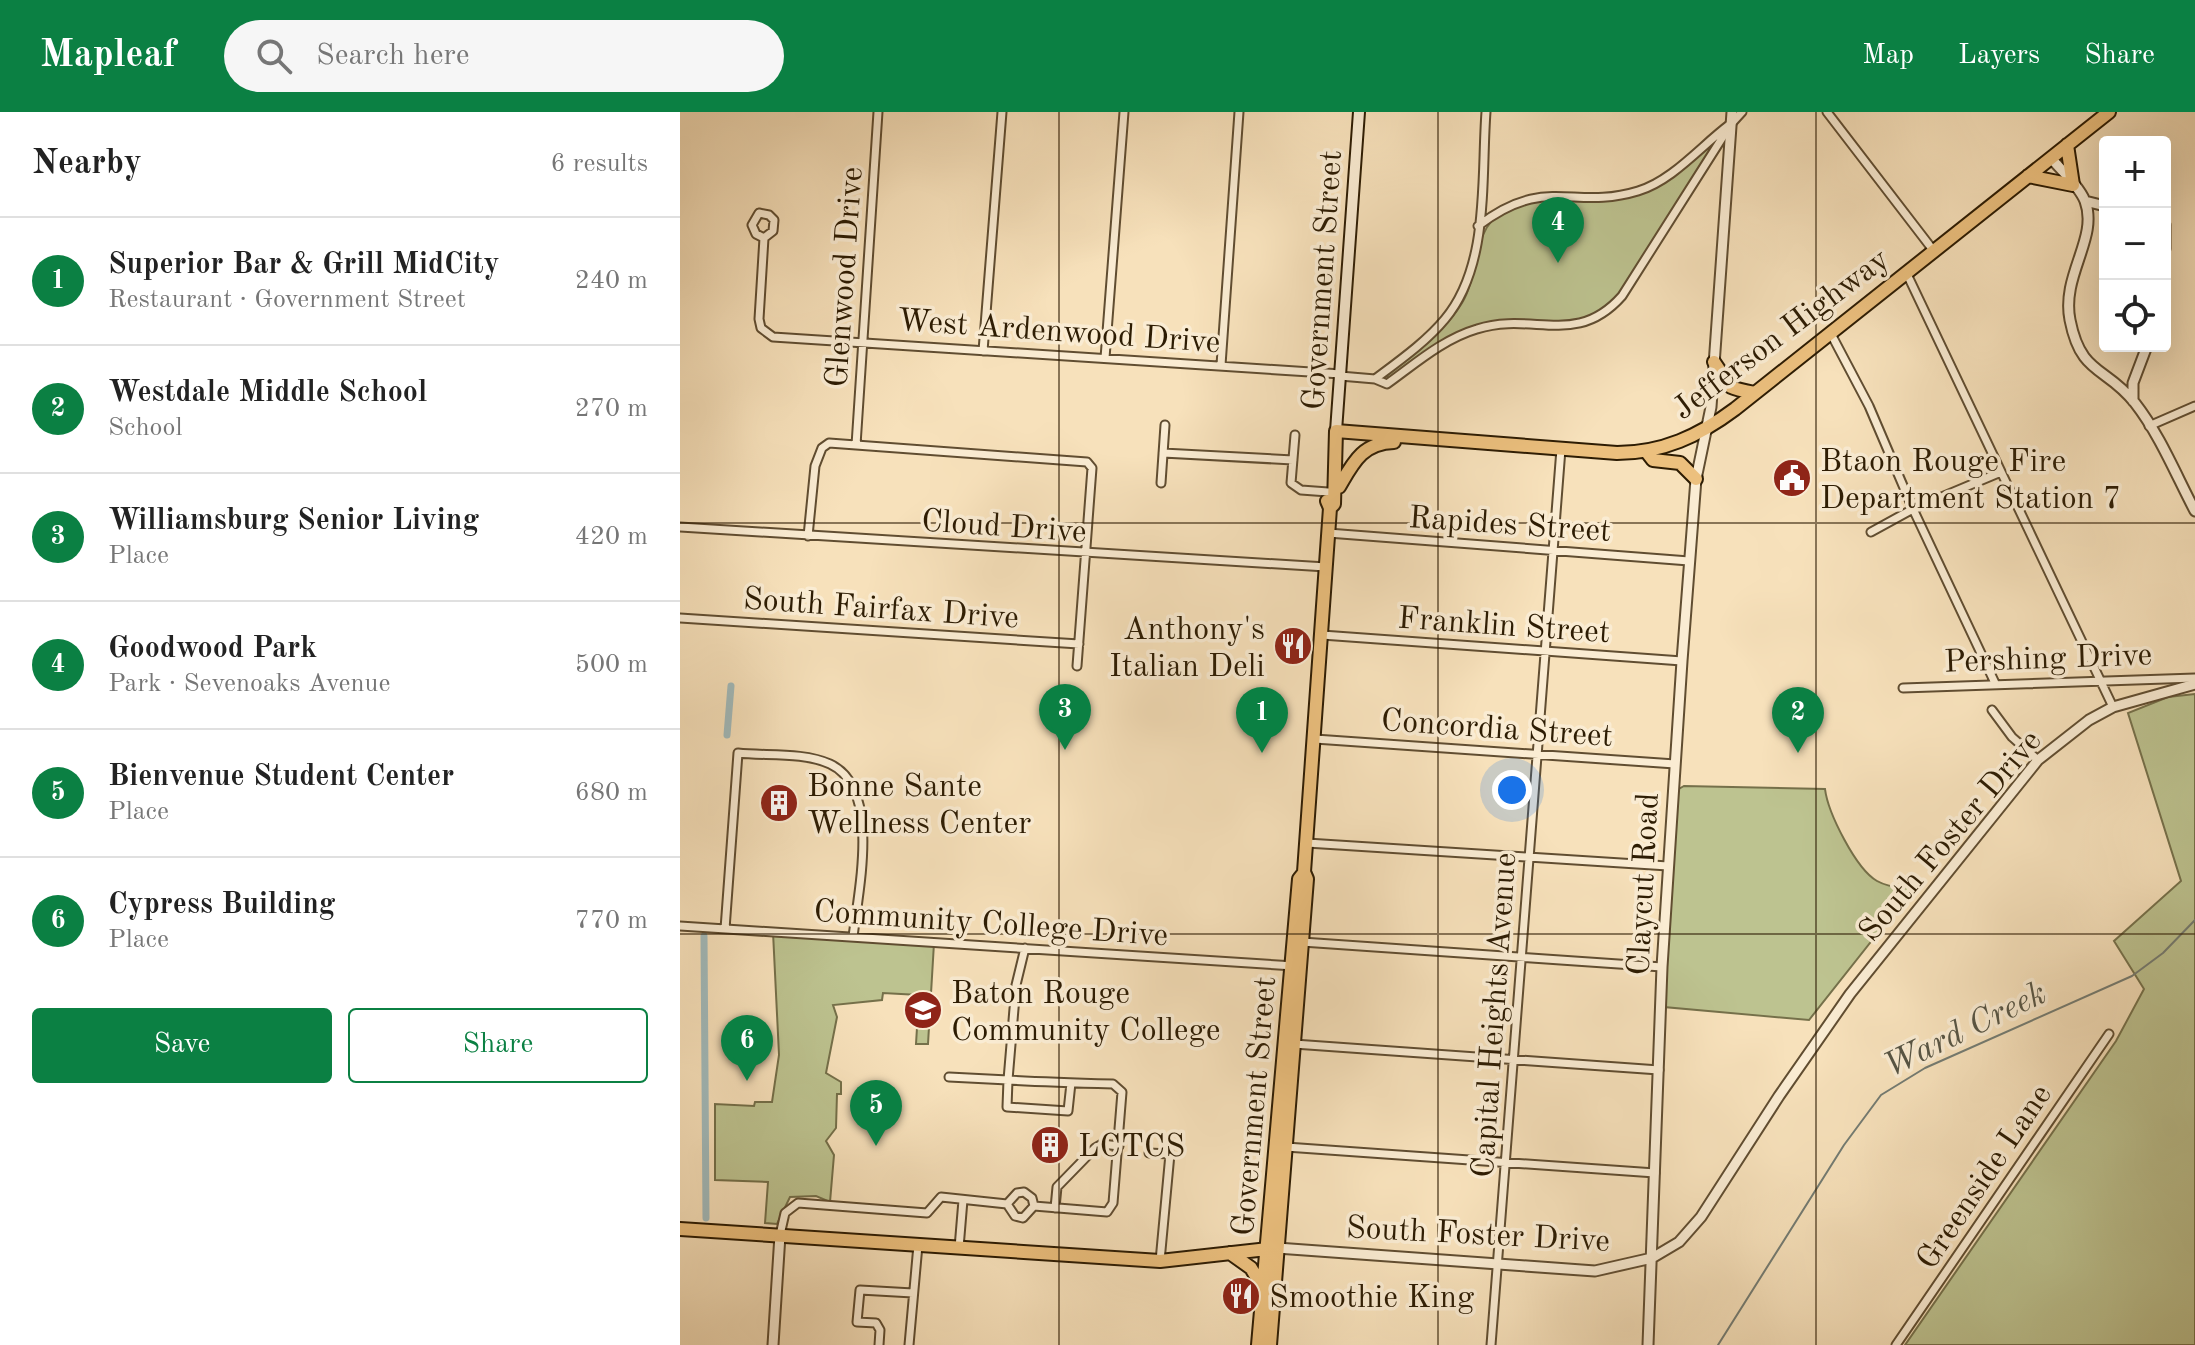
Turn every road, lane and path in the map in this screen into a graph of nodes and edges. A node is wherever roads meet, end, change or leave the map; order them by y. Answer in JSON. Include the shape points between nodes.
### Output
{"nodes":[{"id":1,"x":878,"y":112,"type":"edge"},
{"id":2,"x":1002,"y":112,"type":"edge"},
{"id":3,"x":1124,"y":112,"type":"edge"},
{"id":4,"x":1239,"y":112,"type":"edge"},
{"id":5,"x":1359,"y":112,"type":"edge"},
{"id":6,"x":1486,"y":112,"type":"edge"},
{"id":7,"x":1732,"y":112,"type":"edge"},
{"id":8,"x":1742,"y":112,"type":"edge"},
{"id":9,"x":1827,"y":112,"type":"edge"},
{"id":10,"x":2109,"y":112,"type":"edge"},
{"id":11,"x":1731,"y":124,"type":"junction"},
{"id":12,"x":2067,"y":145,"type":"junction"},
{"id":13,"x":2051,"y":158,"type":"junction"},
{"id":14,"x":2028,"y":176,"type":"junction"},
{"id":15,"x":2073,"y":185,"type":"junction"},
{"id":16,"x":2085,"y":201,"type":"junction"},
{"id":17,"x":2099,"y":204,"type":"edge"},
{"id":18,"x":1478,"y":226,"type":"junction"},
{"id":19,"x":764,"y":238,"type":"dead end"},
{"id":20,"x":1933,"y":250,"type":"junction"},
{"id":21,"x":1905,"y":272,"type":"junction"},
{"id":22,"x":1830,"y":332,"type":"junction"},
{"id":23,"x":864,"y":342,"type":"junction"},
{"id":24,"x":983,"y":351,"type":"junction"},
{"id":25,"x":2145,"y":352,"type":"edge"},
{"id":26,"x":1105,"y":358,"type":"junction"},
{"id":27,"x":1714,"y":362,"type":"junction"},
{"id":28,"x":1221,"y":365,"type":"junction"},
{"id":29,"x":2136,"y":373,"type":"junction"},
{"id":30,"x":1340,"y":375,"type":"junction"},
{"id":31,"x":1375,"y":379,"type":"junction"},
{"id":32,"x":2110,"y":380,"type":"junction"},
{"id":33,"x":1755,"y":393,"type":"junction"},
{"id":34,"x":2133,"y":401,"type":"junction"},
{"id":35,"x":2195,"y":406,"type":"edge"},
{"id":36,"x":1165,"y":425,"type":"dead end"},
{"id":37,"x":2149,"y":426,"type":"junction"},
{"id":38,"x":1706,"y":429,"type":"junction"},
{"id":39,"x":1336,"y":431,"type":"junction"},
{"id":40,"x":1295,"y":435,"type":"dead end"},
{"id":41,"x":1399,"y":437,"type":"junction"},
{"id":42,"x":856,"y":445,"type":"junction"},
{"id":43,"x":1561,"y":449,"type":"junction"},
{"id":44,"x":1646,"y":451,"type":"junction"},
{"id":45,"x":1163,"y":453,"type":"junction"},
{"id":46,"x":1293,"y":460,"type":"junction"},
{"id":47,"x":2001,"y":472,"type":"junction"},
{"id":48,"x":1696,"y":479,"type":"junction"},
{"id":49,"x":1161,"y":483,"type":"dead end"},
{"id":50,"x":1332,"y":490,"type":"junction"},
{"id":51,"x":1913,"y":509,"type":"junction"},
{"id":52,"x":2195,"y":511,"type":"edge"},
{"id":53,"x":680,"y":527,"type":"edge"},
{"id":54,"x":1871,"y":532,"type":"dead end"},
{"id":55,"x":1328,"y":533,"type":"junction"},
{"id":56,"x":808,"y":536,"type":"junction"},
{"id":57,"x":1552,"y":550,"type":"junction"},
{"id":58,"x":1085,"y":555,"type":"junction"},
{"id":59,"x":1689,"y":561,"type":"junction"},
{"id":60,"x":1326,"y":567,"type":"junction"},
{"id":61,"x":680,"y":618,"type":"edge"},
{"id":62,"x":1322,"y":635,"type":"junction"},
{"id":63,"x":1079,"y":644,"type":"junction"},
{"id":64,"x":1544,"y":652,"type":"junction"},
{"id":65,"x":1682,"y":661,"type":"junction"},
{"id":66,"x":1077,"y":666,"type":"dead end"},
{"id":67,"x":2195,"y":678,"type":"edge"},
{"id":68,"x":2097,"y":679,"type":"junction"},
{"id":69,"x":1995,"y":683,"type":"junction"},
{"id":70,"x":2195,"y":684,"type":"edge"},
{"id":71,"x":1903,"y":688,"type":"dead end"},
{"id":72,"x":2113,"y":707,"type":"junction"},
{"id":73,"x":1992,"y":710,"type":"dead end"},
{"id":74,"x":1315,"y":739,"type":"junction"},
{"id":75,"x":1537,"y":753,"type":"junction"},
{"id":76,"x":2038,"y":760,"type":"junction"},
{"id":77,"x":1675,"y":764,"type":"junction"},
{"id":78,"x":1307,"y":843,"type":"junction"},
{"id":79,"x":1529,"y":857,"type":"junction"},
{"id":80,"x":1668,"y":866,"type":"junction"},
{"id":81,"x":1303,"y":874,"type":"junction"},
{"id":82,"x":1296,"y":911,"type":"junction"},
{"id":83,"x":680,"y":926,"type":"edge"},
{"id":84,"x":725,"y":929,"type":"junction"},
{"id":85,"x":853,"y":937,"type":"junction"},
{"id":86,"x":1302,"y":942,"type":"junction"},
{"id":87,"x":1025,"y":948,"type":"junction"},
{"id":88,"x":1521,"y":958,"type":"junction"},
{"id":89,"x":1296,"y":966,"type":"junction"},
{"id":90,"x":1662,"y":967,"type":"junction"},
{"id":91,"x":2109,"y":1034,"type":"dead end"},
{"id":92,"x":1294,"y":1044,"type":"junction"},
{"id":93,"x":1513,"y":1061,"type":"junction"},
{"id":94,"x":1659,"y":1070,"type":"junction"},
{"id":95,"x":949,"y":1077,"type":"dead end"},
{"id":96,"x":1008,"y":1080,"type":"junction"},
{"id":97,"x":1071,"y":1083,"type":"junction"},
{"id":98,"x":1119,"y":1146,"type":"junction"},
{"id":99,"x":1286,"y":1147,"type":"junction"},
{"id":100,"x":1149,"y":1153,"type":"dead end"},
{"id":101,"x":1506,"y":1162,"type":"junction"},
{"id":102,"x":1655,"y":1173,"type":"junction"},
{"id":103,"x":963,"y":1200,"type":"junction"},
{"id":104,"x":1007,"y":1204,"type":"junction"},
{"id":105,"x":1034,"y":1206,"type":"junction"},
{"id":106,"x":1055,"y":1208,"type":"junction"},
{"id":107,"x":686,"y":1229,"type":"edge"},
{"id":108,"x":780,"y":1235,"type":"junction"},
{"id":109,"x":918,"y":1245,"type":"junction"},
{"id":110,"x":959,"y":1248,"type":"junction"},
{"id":111,"x":1272,"y":1248,"type":"junction"},
{"id":112,"x":1230,"y":1253,"type":"junction"},
{"id":113,"x":1652,"y":1258,"type":"junction"},
{"id":114,"x":1160,"y":1261,"type":"junction"},
{"id":115,"x":1498,"y":1264,"type":"junction"},
{"id":116,"x":1263,"y":1288,"type":"junction"},
{"id":117,"x":913,"y":1293,"type":"junction"},
{"id":118,"x":773,"y":1345,"type":"edge"},
{"id":119,"x":879,"y":1345,"type":"edge"},
{"id":120,"x":909,"y":1345,"type":"edge"},
{"id":121,"x":1258,"y":1345,"type":"edge"},
{"id":122,"x":1270,"y":1345,"type":"edge"},
{"id":123,"x":1491,"y":1345,"type":"edge"},
{"id":124,"x":1648,"y":1345,"type":"edge"},
{"id":125,"x":1896,"y":1345,"type":"edge"}],
"edges":[{"from":1,"to":23,"type":"street","name":"Glenwood Drive"},
{"from":2,"to":24,"type":"street"},
{"from":3,"to":26,"type":"street"},
{"from":4,"to":28,"type":"street"},
{"from":5,"to":30,"type":"main road","name":"Government Street"},
{"from":6,"to":18,"type":"street"},
{"from":7,"to":11,"type":"street","name":"Claycut Road"},
{"from":8,"to":11,"type":"street"},
{"from":9,"to":20,"type":"street"},
{"from":10,"to":12,"type":"main road","name":"Jefferson Highway"},
{"from":11,"to":18,"type":"street","via":[[1639,191],[1525,198]]},
{"from":11,"to":27,"type":"street","name":"Claycut Road"},
{"from":11,"to":31,"type":"street","name":"West Ardenwood Drive","via":[[1608,313],[1581,324],[1476,329],[1437,348],[1387,384]]},
{"from":12,"to":13,"type":"main road","name":"Jefferson Highway"},
{"from":12,"to":15,"type":"main road"},
{"from":13,"to":14,"type":"main road","name":"Jefferson Highway"},
{"from":13,"to":15,"type":"street"},
{"from":14,"to":15,"type":"main road"},
{"from":14,"to":20,"type":"main road","name":"Jefferson Highway"},
{"from":15,"to":16,"type":"street"},
{"from":16,"to":17,"type":"street"},
{"from":16,"to":32,"type":"street","via":[[2089,230],[2071,275],[2067,306],[2082,356]]},
{"from":18,"to":31,"type":"street","via":[[1468,279],[1452,311]]},
{"from":19,"to":23,"type":"street","name":"West Ardenwood Drive","via":[[761,328],[773,337]]},
{"from":20,"to":21,"type":"main road","name":"Jefferson Highway"},
{"from":21,"to":22,"type":"main road","name":"Jefferson Highway"},
{"from":21,"to":47,"type":"street"},
{"from":22,"to":33,"type":"main road","name":"Jefferson Highway"},
{"from":22,"to":51,"type":"street"},
{"from":23,"to":24,"type":"street","name":"West Ardenwood Drive"},
{"from":23,"to":42,"type":"street","name":"Glenwood Drive"},
{"from":24,"to":26,"type":"street","name":"West Ardenwood Drive"},
{"from":25,"to":29,"type":"street"},
{"from":26,"to":28,"type":"street","name":"West Ardenwood Drive"},
{"from":27,"to":33,"type":"main road","via":[[1723,382]]},
{"from":27,"to":38,"type":"street","name":"Claycut Road"},
{"from":28,"to":30,"type":"street","name":"West Ardenwood Drive"},
{"from":29,"to":32,"type":"street"},
{"from":29,"to":34,"type":"street"},
{"from":30,"to":31,"type":"street","name":"West Ardenwood Drive"},
{"from":30,"to":39,"type":"main road","name":"Government Street"},
{"from":32,"to":34,"type":"street"},
{"from":33,"to":38,"type":"main road","name":"Jefferson Highway"},
{"from":34,"to":37,"type":"street"},
{"from":35,"to":37,"type":"street"},
{"from":36,"to":45,"type":"street"},
{"from":37,"to":52,"type":"street"},
{"from":38,"to":44,"type":"main road","name":"Jefferson Highway"},
{"from":38,"to":48,"type":"street","name":"Claycut Road"},
{"from":39,"to":41,"type":"main road","name":"Jefferson Highway"},
{"from":39,"to":50,"type":"main road","name":"Government Street"},
{"from":40,"to":46,"type":"street"},
{"from":41,"to":43,"type":"main road","name":"Jefferson Highway"},
{"from":41,"to":50,"type":"main road","via":[[1360,453]]},
{"from":42,"to":56,"type":"street","via":[[829,443],[822,448],[815,466]]},
{"from":42,"to":58,"type":"street","via":[[1087,462],[1092,468]]},
{"from":43,"to":44,"type":"main road","name":"Jefferson Highway"},
{"from":43,"to":57,"type":"street","name":"Capital Heights Avenue"},
{"from":44,"to":48,"type":"main road","via":[[1653,460],[1680,463]]},
{"from":45,"to":46,"type":"street"},
{"from":45,"to":49,"type":"street"},
{"from":46,"to":50,"type":"street","via":[[1291,483],[1301,490]]},
{"from":47,"to":51,"type":"street"},
{"from":47,"to":68,"type":"street"},
{"from":48,"to":59,"type":"street","name":"Claycut Road"},
{"from":50,"to":55,"type":"main road","name":"Government Street"},
{"from":51,"to":54,"type":"street"},
{"from":51,"to":69,"type":"street"},
{"from":53,"to":56,"type":"street","name":"Cloud Drive"},
{"from":55,"to":57,"type":"street","name":"Rapides Street"},
{"from":55,"to":60,"type":"main road","name":"Government Street"},
{"from":56,"to":58,"type":"street","name":"Cloud Drive"},
{"from":57,"to":59,"type":"street","name":"Rapides Street"},
{"from":57,"to":64,"type":"street","name":"Capital Heights Avenue"},
{"from":58,"to":60,"type":"street","name":"Cloud Drive"},
{"from":58,"to":63,"type":"street"},
{"from":59,"to":65,"type":"street","name":"Claycut Road"},
{"from":60,"to":62,"type":"main road","name":"Government Street"},
{"from":61,"to":63,"type":"street","name":"South Fairfax Drive"},
{"from":62,"to":64,"type":"street","name":"Franklin Street"},
{"from":62,"to":74,"type":"main road","name":"Government Street"},
{"from":63,"to":66,"type":"street"},
{"from":64,"to":65,"type":"street","name":"Franklin Street"},
{"from":64,"to":75,"type":"street","name":"Capital Heights Avenue"},
{"from":65,"to":77,"type":"street","name":"Claycut Road"},
{"from":67,"to":68,"type":"street","name":"Pershing Drive"},
{"from":68,"to":69,"type":"street","name":"Pershing Drive"},
{"from":68,"to":72,"type":"street"},
{"from":69,"to":71,"type":"street","name":"Pershing Drive"},
{"from":70,"to":72,"type":"street","name":"South Foster Drive"},
{"from":72,"to":76,"type":"street","name":"South Foster Drive"},
{"from":73,"to":76,"type":"street"},
{"from":74,"to":75,"type":"street","name":"Concordia Street"},
{"from":74,"to":78,"type":"main road","name":"Government Street"},
{"from":75,"to":77,"type":"street","name":"Concordia Street"},
{"from":75,"to":79,"type":"street","name":"Capital Heights Avenue"},
{"from":76,"to":113,"type":"street","name":"South Foster Drive","via":[[1850,994],[1701,1217],[1679,1242]]},
{"from":77,"to":80,"type":"street","name":"Claycut Road"},
{"from":78,"to":79,"type":"street"},
{"from":78,"to":81,"type":"main road","name":"Government Street"},
{"from":79,"to":80,"type":"street"},
{"from":79,"to":88,"type":"street","name":"Capital Heights Avenue"},
{"from":80,"to":90,"type":"street","name":"Claycut Road"},
{"from":81,"to":82,"type":"main road","name":"Government Street"},
{"from":81,"to":86,"type":"main road","name":"Government Street","via":[[1307,879]]},
{"from":82,"to":86,"type":"main road"},
{"from":82,"to":89,"type":"main road","name":"Government Street"},
{"from":83,"to":84,"type":"street","name":"Community College Drive"},
{"from":84,"to":85,"type":"street","name":"Community College Drive"},
{"from":84,"to":85,"type":"street","via":[[738,753],[829,763],[850,782],[858,795],[863,832]]},
{"from":85,"to":87,"type":"street","name":"Community College Drive"},
{"from":86,"to":88,"type":"street"},
{"from":86,"to":89,"type":"main road","name":"Government Street"},
{"from":87,"to":89,"type":"street","name":"Community College Drive"},
{"from":87,"to":96,"type":"street","via":[[1016,985]]},
{"from":88,"to":90,"type":"street"},
{"from":88,"to":93,"type":"street","name":"Capital Heights Avenue"},
{"from":89,"to":92,"type":"main road","name":"Government Street"},
{"from":89,"to":111,"type":"main road","name":"Government Street"},
{"from":90,"to":94,"type":"street","name":"Claycut Road"},
{"from":91,"to":125,"type":"street","name":"Greenside Lane"},
{"from":92,"to":93,"type":"street"},
{"from":92,"to":99,"type":"main road","name":"Government Street"},
{"from":93,"to":94,"type":"street"},
{"from":93,"to":101,"type":"street","name":"Capital Heights Avenue"},
{"from":94,"to":102,"type":"street","name":"Claycut Road"},
{"from":95,"to":96,"type":"street"},
{"from":96,"to":97,"type":"street"},
{"from":96,"to":97,"type":"street","via":[[1007,1107],[1068,1111]]},
{"from":97,"to":98,"type":"street","via":[[1113,1084],[1122,1092]]},
{"from":98,"to":106,"type":"street","via":[[1095,1148],[1057,1187]]},
{"from":98,"to":106,"type":"street","via":[[1113,1203],[1107,1212]]},
{"from":99,"to":101,"type":"street"},
{"from":99,"to":111,"type":"main road","name":"Government Street"},
{"from":100,"to":114,"type":"street","via":[[1170,1154]]},
{"from":101,"to":102,"type":"street"},
{"from":101,"to":115,"type":"street","name":"Capital Heights Avenue"},
{"from":102,"to":113,"type":"street","name":"Claycut Road"},
{"from":103,"to":104,"type":"street"},
{"from":103,"to":108,"type":"street","via":[[941,1197],[927,1213],[798,1203],[785,1213]]},
{"from":103,"to":110,"type":"street"},
{"from":104,"to":105,"type":"street","via":[[1023,1218]]},
{"from":104,"to":105,"type":"street","via":[[1024,1192]]},
{"from":105,"to":106,"type":"street"},
{"from":107,"to":108,"type":"main road","name":"South Foster Drive"},
{"from":108,"to":109,"type":"main road","name":"South Foster Drive"},
{"from":108,"to":118,"type":"street"},
{"from":109,"to":110,"type":"main road","name":"South Foster Drive"},
{"from":109,"to":117,"type":"street"},
{"from":110,"to":114,"type":"main road","name":"South Foster Drive"},
{"from":111,"to":112,"type":"main road","name":"South Foster Drive"},
{"from":111,"to":115,"type":"street","name":"South Foster Drive"},
{"from":111,"to":116,"type":"main road","name":"Government Street"},
{"from":111,"to":122,"type":"main road","name":"Government Street"},
{"from":112,"to":114,"type":"main road","name":"South Foster Drive"},
{"from":112,"to":116,"type":"main road","via":[[1251,1268]]},
{"from":113,"to":115,"type":"street","name":"South Foster Drive","via":[[1595,1271]]},
{"from":113,"to":124,"type":"street","name":"Claycut Road"},
{"from":115,"to":123,"type":"street","name":"Capital Heights Avenue"},
{"from":116,"to":121,"type":"main road","name":"Government Street"},
{"from":117,"to":119,"type":"street","via":[[860,1290],[857,1322],[876,1323]]},
{"from":117,"to":120,"type":"street"}]}
